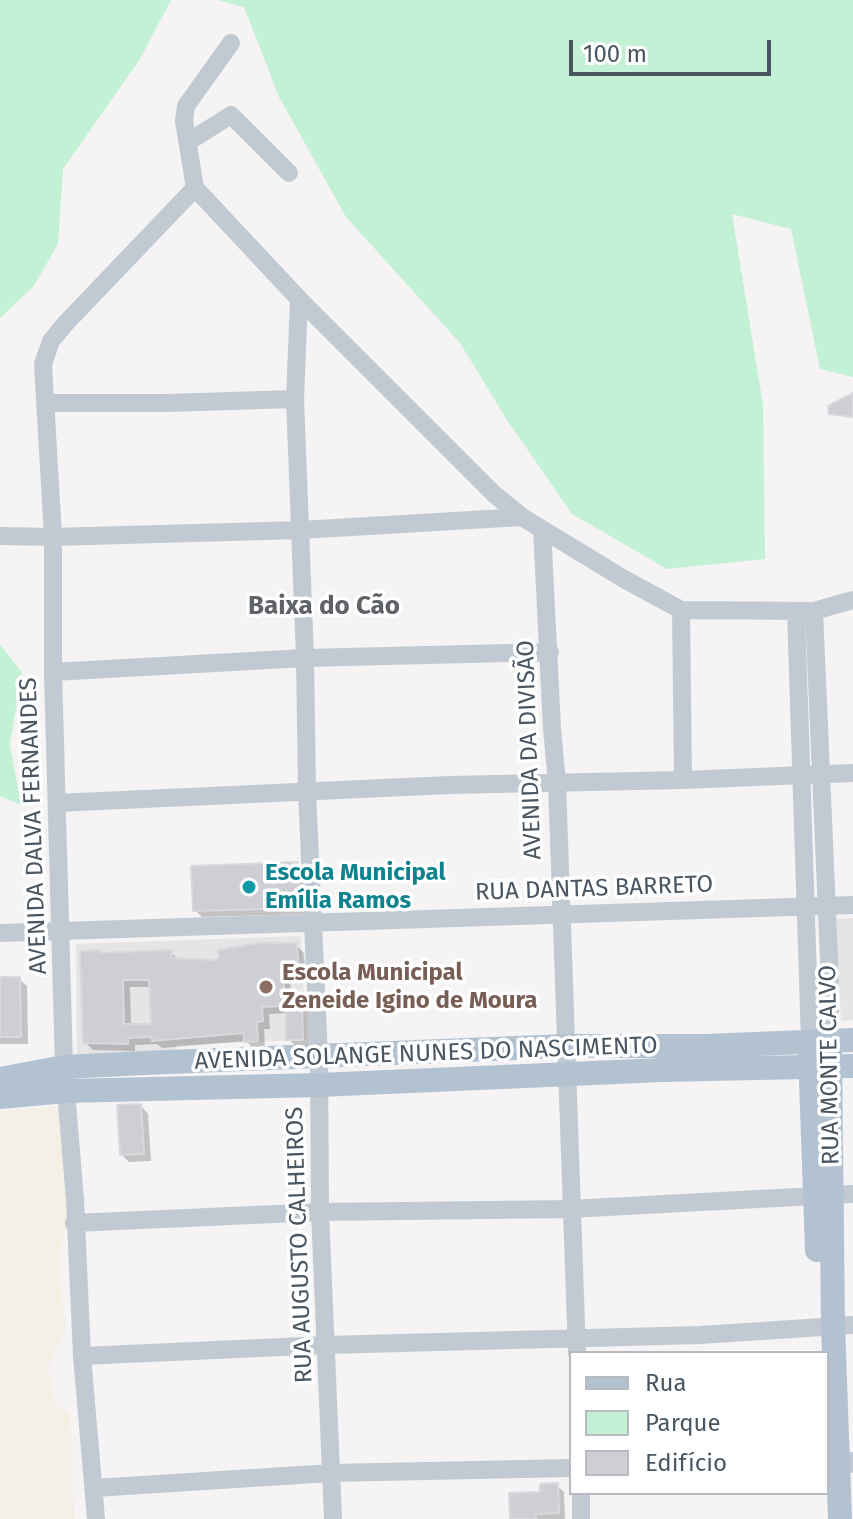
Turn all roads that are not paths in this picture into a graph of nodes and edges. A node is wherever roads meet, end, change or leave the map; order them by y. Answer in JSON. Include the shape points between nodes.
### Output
{"nodes":[{"id":1,"x":231,"y":43,"type":"dead end"},
{"id":2,"x":188,"y":142,"type":"junction"},
{"id":3,"x":289,"y":173,"type":"dead end"},
{"id":4,"x":195,"y":188,"type":"junction"},
{"id":5,"x":299,"y":299,"type":"junction"},
{"id":6,"x":295,"y":399,"type":"junction"},
{"id":7,"x":46,"y":403,"type":"junction"},
{"id":8,"x":522,"y":517,"type":"junction"},
{"id":9,"x":542,"y":529,"type":"junction"},
{"id":10,"x":301,"y":530,"type":"junction"},
{"id":11,"x":0,"y":536,"type":"edge"},
{"id":12,"x":53,"y":537,"type":"junction"},
{"id":13,"x":853,"y":600,"type":"edge"},
{"id":14,"x":681,"y":610,"type":"junction"},
{"id":15,"x":805,"y":611,"type":"junction"},
{"id":16,"x":550,"y":652,"type":"junction"},
{"id":17,"x":305,"y":658,"type":"junction"},
{"id":18,"x":53,"y":672,"type":"junction"},
{"id":19,"x":853,"y":773,"type":"edge"},
{"id":20,"x":810,"y":775,"type":"junction"},
{"id":21,"x":683,"y":780,"type":"junction"},
{"id":22,"x":557,"y":783,"type":"junction"},
{"id":23,"x":307,"y":792,"type":"junction"},
{"id":24,"x":57,"y":803,"type":"junction"},
{"id":25,"x":853,"y":905,"type":"edge"},
{"id":26,"x":816,"y":906,"type":"junction"},
{"id":27,"x":560,"y":914,"type":"junction"},
{"id":28,"x":314,"y":922,"type":"junction"},
{"id":29,"x":61,"y":932,"type":"junction"},
{"id":30,"x":0,"y":933,"type":"edge"},
{"id":31,"x":831,"y":1040,"type":"edge"},
{"id":32,"x":566,"y":1046,"type":"junction"},
{"id":33,"x":319,"y":1056,"type":"junction"},
{"id":34,"x":831,"y":1067,"type":"edge"},
{"id":35,"x":567,"y":1075,"type":"junction"},
{"id":36,"x":0,"y":1079,"type":"edge"},
{"id":37,"x":65,"y":1079,"type":"junction"},
{"id":38,"x":319,"y":1085,"type":"junction"},
{"id":39,"x":0,"y":1097,"type":"edge"},
{"id":40,"x":833,"y":1194,"type":"edge"},
{"id":41,"x":570,"y":1209,"type":"junction"},
{"id":42,"x":320,"y":1212,"type":"junction"},
{"id":43,"x":74,"y":1223,"type":"junction"},
{"id":44,"x":835,"y":1326,"type":"edge"},
{"id":45,"x":327,"y":1345,"type":"junction"},
{"id":46,"x":577,"y":1346,"type":"edge"},
{"id":47,"x":821,"y":1351,"type":"edge"},
{"id":48,"x":82,"y":1356,"type":"junction"},
{"id":49,"x":845,"y":1462,"type":"edge"},
{"id":50,"x":569,"y":1468,"type":"edge"},
{"id":51,"x":331,"y":1473,"type":"junction"},
{"id":52,"x":95,"y":1488,"type":"junction"},
{"id":53,"x":581,"y":1495,"type":"edge"},
{"id":54,"x":824,"y":1495,"type":"edge"},
{"id":55,"x":96,"y":1519,"type":"edge"},
{"id":56,"x":333,"y":1519,"type":"edge"},
{"id":57,"x":581,"y":1519,"type":"edge"},
{"id":58,"x":825,"y":1519,"type":"edge"},
{"id":59,"x":840,"y":1519,"type":"edge"}],
"edges":[{"from":1,"to":2,"type":"street","via":[[186,106]]},
{"from":2,"to":3,"type":"street","via":[[231,115]]},
{"from":2,"to":4,"type":"street"},
{"from":4,"to":5,"type":"street"},
{"from":4,"to":7,"type":"street","name":"AVENIDA DALVA FERNANDES","via":[[57,333],[43,364]]},
{"from":5,"to":6,"type":"street","name":"RUA AUGUSTO CALHEIROS"},
{"from":5,"to":8,"type":"street"},
{"from":6,"to":7,"type":"street"},
{"from":6,"to":10,"type":"street","name":"RUA AUGUSTO CALHEIROS"},
{"from":7,"to":12,"type":"street","name":"AVENIDA DALVA FERNANDES"},
{"from":8,"to":9,"type":"street"},
{"from":8,"to":10,"type":"street"},
{"from":9,"to":14,"type":"street"},
{"from":9,"to":16,"type":"street","name":"AVENIDA DA DIVISÃO"},
{"from":10,"to":12,"type":"street"},
{"from":10,"to":17,"type":"street","name":"RUA AUGUSTO CALHEIROS"},
{"from":11,"to":12,"type":"street"},
{"from":12,"to":18,"type":"street","name":"AVENIDA DALVA FERNANDES"},
{"from":13,"to":15,"type":"street"},
{"from":14,"to":15,"type":"street"},
{"from":14,"to":21,"type":"street"},
{"from":15,"to":20,"type":"street","name":"RUA MONTE CALVO"},
{"from":16,"to":17,"type":"street"},
{"from":16,"to":22,"type":"street","name":"AVENIDA DA DIVISÃO"},
{"from":17,"to":18,"type":"street"},
{"from":17,"to":23,"type":"street","name":"RUA AUGUSTO CALHEIROS"},
{"from":18,"to":24,"type":"street","name":"AVENIDA DALVA FERNANDES"},
{"from":19,"to":20,"type":"street"},
{"from":20,"to":21,"type":"street"},
{"from":20,"to":26,"type":"street","name":"RUA MONTE CALVO"},
{"from":21,"to":22,"type":"street"},
{"from":22,"to":23,"type":"street"},
{"from":22,"to":27,"type":"street","name":"AVENIDA DA DIVISÃO"},
{"from":23,"to":24,"type":"street"},
{"from":23,"to":28,"type":"street","name":"RUA AUGUSTO CALHEIROS"},
{"from":24,"to":29,"type":"street","name":"AVENIDA DALVA FERNANDES"},
{"from":25,"to":26,"type":"street","name":"RUA DANTAS BARRETO"},
{"from":26,"to":27,"type":"street","name":"RUA DANTAS BARRETO"},
{"from":26,"to":31,"type":"street","name":"RUA MONTE CALVO"},
{"from":27,"to":28,"type":"street","name":"RUA DANTAS BARRETO"},
{"from":27,"to":32,"type":"street","name":"AVENIDA DA DIVISÃO"},
{"from":28,"to":29,"type":"street","name":"RUA DANTAS BARRETO"},
{"from":28,"to":33,"type":"street","name":"RUA AUGUSTO CALHEIROS"},
{"from":29,"to":30,"type":"street","name":"RUA DANTAS BARRETO"},
{"from":29,"to":37,"type":"street","name":"AVENIDA DALVA FERNANDES"},
{"from":31,"to":32,"type":"main road","name":"AVENIDA SOLANGE NUNES DO NASCIMENTO"},
{"from":31,"to":34,"type":"main road","name":"RUA MONTE CALVO"},
{"from":32,"to":33,"type":"main road","name":"AVENIDA SOLANGE NUNES DO NASCIMENTO"},
{"from":32,"to":35,"type":"street","name":"AVENIDA DA DIVISÃO"},
{"from":33,"to":37,"type":"main road","name":"AVENIDA SOLANGE NUNES DO NASCIMENTO"},
{"from":33,"to":38,"type":"street","name":"RUA AUGUSTO CALHEIROS"},
{"from":34,"to":35,"type":"main road","name":"AVENIDA SOLANGE NUNES DO NASCIMENTO"},
{"from":34,"to":40,"type":"main road","name":"RUA MONTE CALVO"},
{"from":35,"to":38,"type":"main road","name":"AVENIDA SOLANGE NUNES DO NASCIMENTO"},
{"from":35,"to":41,"type":"street","name":"AVENIDA DA DIVISÃO"},
{"from":36,"to":37,"type":"main road","name":"AVENIDA SOLANGE NUNES DO NASCIMENTO"},
{"from":37,"to":38,"type":"main road","name":"AVENIDA SOLANGE NUNES DO NASCIMENTO"},
{"from":37,"to":39,"type":"main road","name":"AVENIDA SOLANGE NUNES DO NASCIMENTO"},
{"from":37,"to":43,"type":"street","name":"AVENIDA DALVA FERNANDES"},
{"from":38,"to":42,"type":"street","name":"RUA AUGUSTO CALHEIROS"},
{"from":40,"to":41,"type":"street"},
{"from":40,"to":44,"type":"main road","name":"RUA MONTE CALVO"},
{"from":41,"to":42,"type":"street"},
{"from":41,"to":46,"type":"street","name":"AVENIDA DA DIVISÃO"},
{"from":42,"to":43,"type":"street"},
{"from":42,"to":45,"type":"street","name":"RUA AUGUSTO CALHEIROS"},
{"from":43,"to":48,"type":"street","name":"AVENIDA DALVA FERNANDES"},
{"from":44,"to":46,"type":"street"},
{"from":44,"to":47,"type":"main road","name":"RUA MONTE CALVO"},
{"from":44,"to":49,"type":"main road","name":"RUA MONTE CALVO"},
{"from":45,"to":46,"type":"street"},
{"from":45,"to":48,"type":"street"},
{"from":45,"to":51,"type":"street","name":"RUA AUGUSTO CALHEIROS"},
{"from":48,"to":52,"type":"street","name":"AVENIDA DALVA FERNANDES"},
{"from":49,"to":59,"type":"main road","name":"RUA MONTE CALVO"},
{"from":50,"to":51,"type":"street"},
{"from":51,"to":52,"type":"street"},
{"from":51,"to":56,"type":"street","name":"RUA AUGUSTO CALHEIROS"},
{"from":52,"to":55,"type":"street","name":"AVENIDA DALVA FERNANDES"},
{"from":53,"to":57,"type":"street"},
{"from":54,"to":58,"type":"main road"}]}
